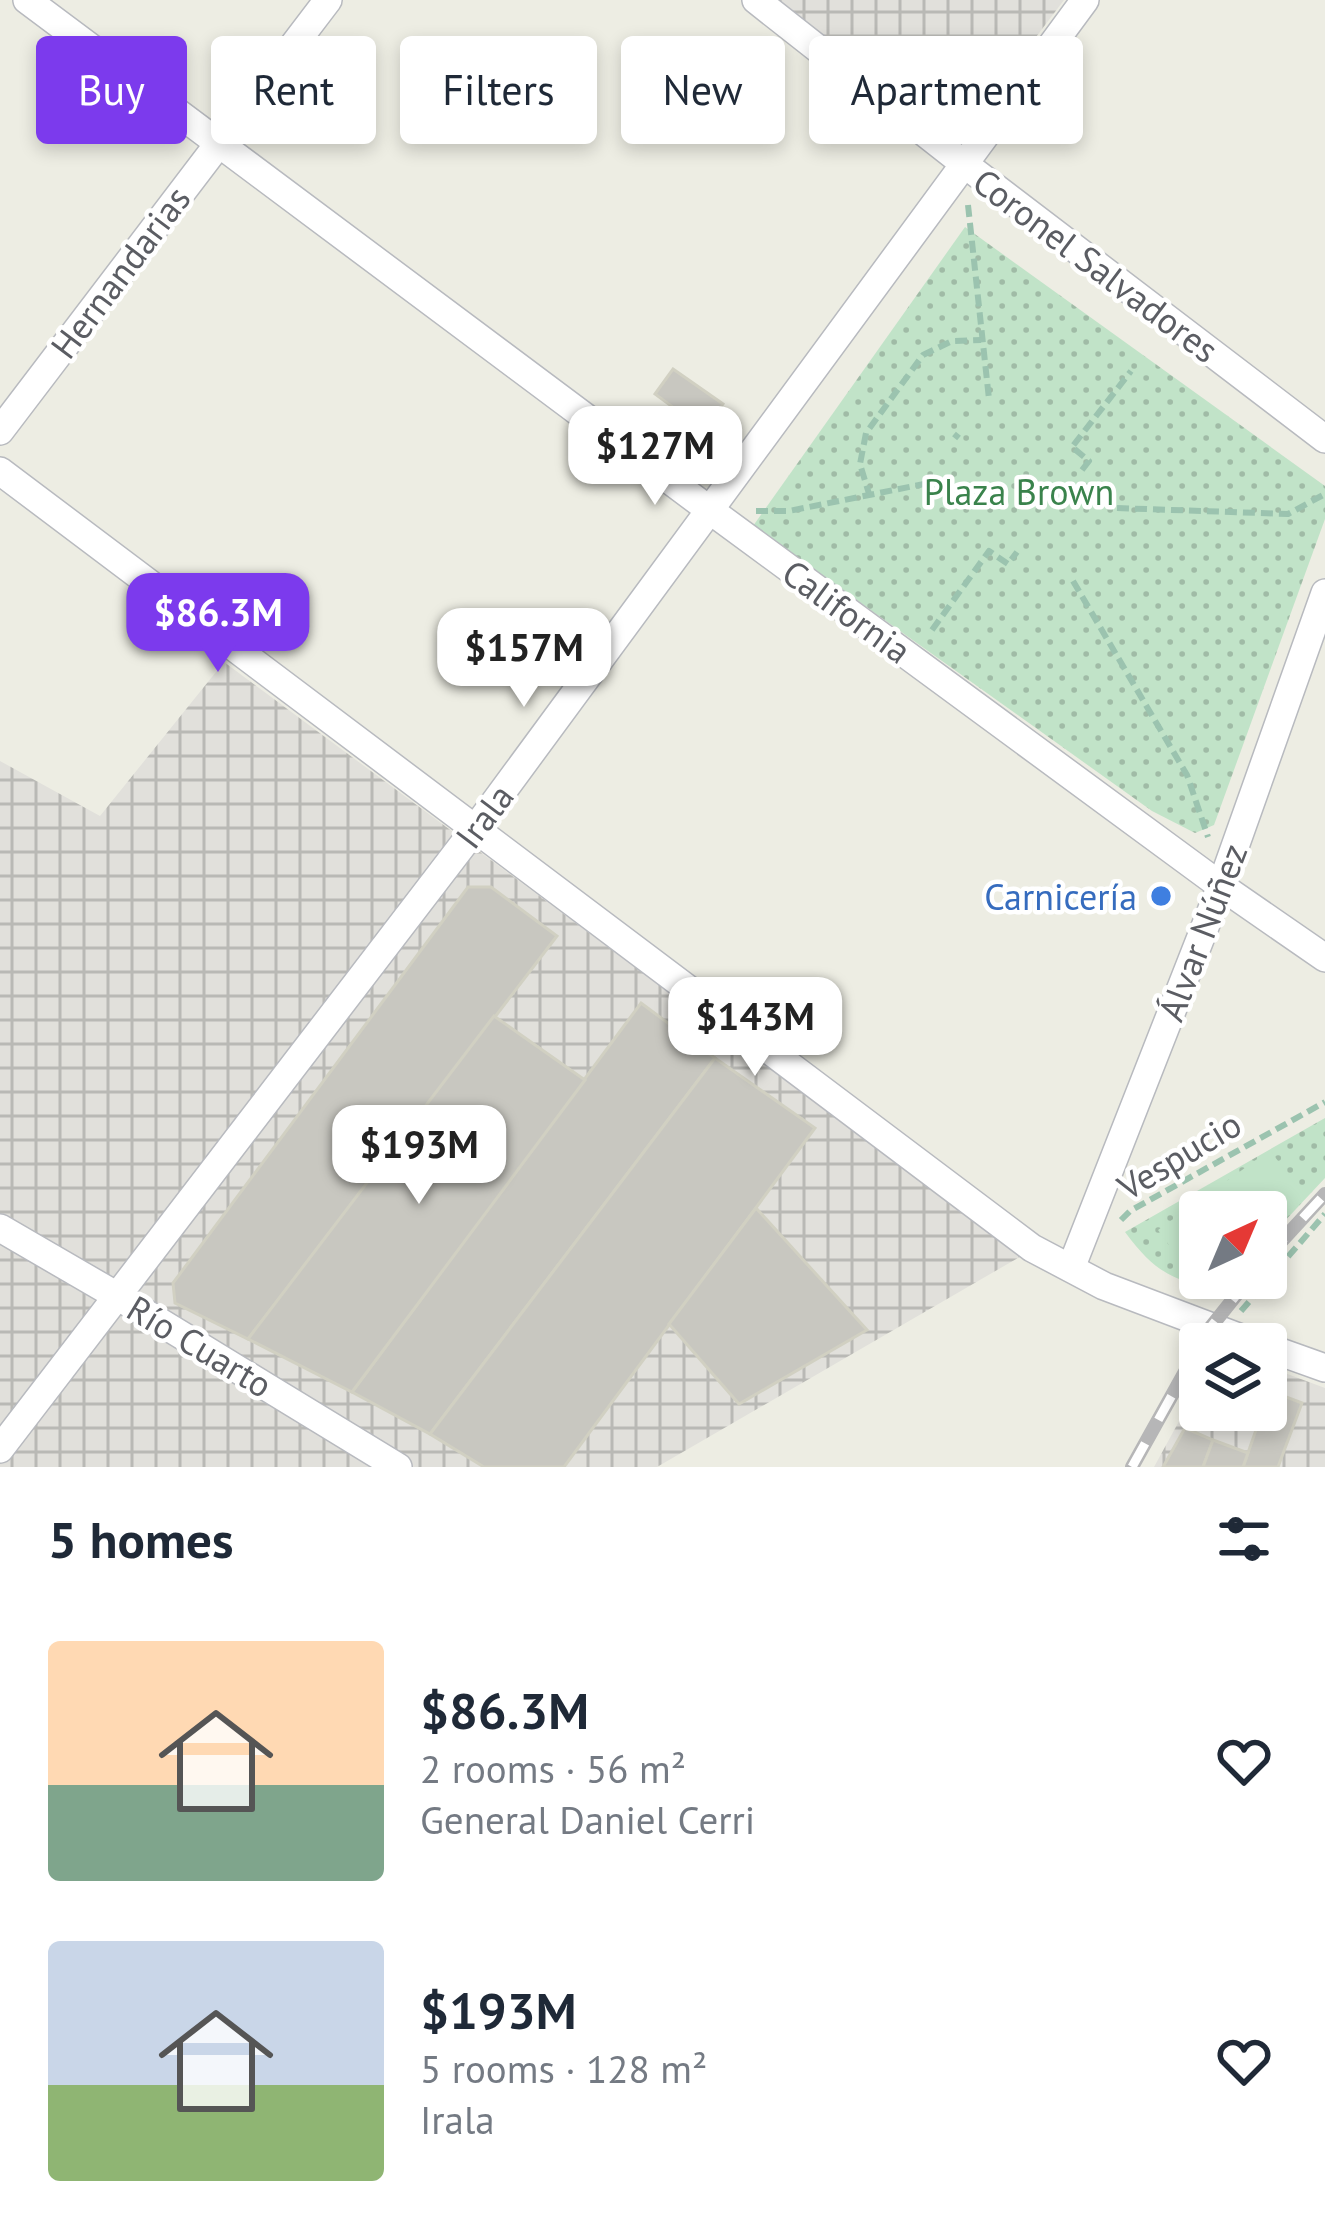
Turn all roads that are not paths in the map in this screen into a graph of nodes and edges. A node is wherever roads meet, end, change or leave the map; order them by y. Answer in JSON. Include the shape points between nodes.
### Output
{"nodes":[{"id":1,"x":27,"y":0,"type":"edge"},
{"id":2,"x":328,"y":0,"type":"edge"},
{"id":3,"x":756,"y":0,"type":"edge"},
{"id":4,"x":1085,"y":0,"type":"edge"},
{"id":5,"x":300,"y":36,"type":"edge"},
{"id":6,"x":211,"y":136,"type":"edge"},
{"id":7,"x":217,"y":144,"type":"edge"},
{"id":8,"x":222,"y":144,"type":"edge"},
{"id":9,"x":963,"y":163,"type":"junction"},
{"id":10,"x":0,"y":430,"type":"edge"},
{"id":11,"x":1325,"y":439,"type":"edge"},
{"id":12,"x":0,"y":471,"type":"edge"},
{"id":13,"x":711,"y":511,"type":"junction"},
{"id":14,"x":1325,"y":593,"type":"edge"},
{"id":15,"x":475,"y":829,"type":"junction"},
{"id":16,"x":1221,"y":886,"type":"junction"},
{"id":17,"x":1325,"y":958,"type":"edge"},
{"id":18,"x":0,"y":1228,"type":"edge"},
{"id":19,"x":1072,"y":1268,"type":"junction"},
{"id":20,"x":118,"y":1297,"type":"junction"},
{"id":21,"x":1201,"y":1323,"type":"edge"},
{"id":22,"x":1287,"y":1354,"type":"edge"},
{"id":23,"x":1325,"y":1368,"type":"edge"},
{"id":24,"x":0,"y":1449,"type":"edge"},
{"id":25,"x":398,"y":1467,"type":"edge"}],
"edges":[{"from":1,"to":6,"type":"street","name":"California"},
{"from":2,"to":5,"type":"street","name":"Hernandarias"},
{"from":3,"to":9,"type":"street","name":"Coronel Salvadores"},
{"from":4,"to":9,"type":"street","name":"Irala"},
{"from":7,"to":10,"type":"street","name":"Hernandarias"},
{"from":8,"to":13,"type":"street","name":"California"},
{"from":9,"to":11,"type":"street","name":"Coronel Salvadores"},
{"from":9,"to":13,"type":"street","name":"Irala"},
{"from":12,"to":15,"type":"street"},
{"from":13,"to":15,"type":"street","name":"Irala"},
{"from":13,"to":16,"type":"street","name":"California"},
{"from":14,"to":16,"type":"street","name":"Álvar Núñez"},
{"from":15,"to":19,"type":"street","via":[[1004,1228]]},
{"from":15,"to":20,"type":"street","name":"Irala"},
{"from":16,"to":17,"type":"street","name":"California"},
{"from":16,"to":19,"type":"street","name":"Álvar Núñez"},
{"from":18,"to":20,"type":"street","name":"Río Cuarto"},
{"from":19,"to":21,"type":"street"},
{"from":20,"to":24,"type":"street","name":"Irala"},
{"from":20,"to":25,"type":"street","name":"Río Cuarto"},
{"from":22,"to":23,"type":"street"}]}
